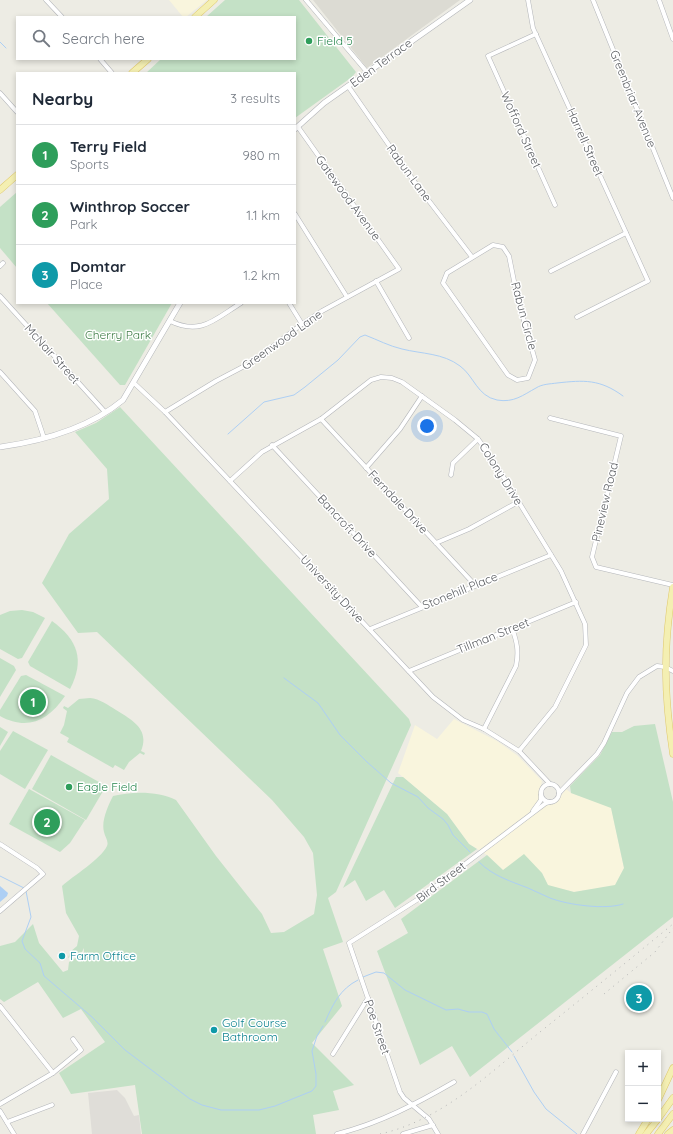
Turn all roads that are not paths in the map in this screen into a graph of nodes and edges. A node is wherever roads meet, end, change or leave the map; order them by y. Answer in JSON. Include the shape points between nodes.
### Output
{"nodes":[{"id":1,"x":46,"y":0,"type":"edge"},
{"id":2,"x":214,"y":0,"type":"edge"},
{"id":3,"x":306,"y":0,"type":"edge"},
{"id":4,"x":470,"y":0,"type":"edge"},
{"id":5,"x":528,"y":0,"type":"edge"},
{"id":6,"x":592,"y":0,"type":"edge"},
{"id":7,"x":658,"y":0,"type":"edge"},
{"id":8,"x":61,"y":16,"type":"edge"},
{"id":9,"x":196,"y":16,"type":"edge"},
{"id":10,"x":536,"y":34,"type":"junction"},
{"id":11,"x":673,"y":39,"type":"edge"},
{"id":12,"x":101,"y":60,"type":"edge"},
{"id":13,"x":147,"y":60,"type":"edge"},
{"id":14,"x":111,"y":72,"type":"edge"},
{"id":15,"x":133,"y":72,"type":"edge"},
{"id":16,"x":367,"y":72,"type":"junction"},
{"id":17,"x":348,"y":86,"type":"junction"},
{"id":18,"x":0,"y":93,"type":"edge"},
{"id":19,"x":16,"y":111,"type":"edge"},
{"id":20,"x":296,"y":128,"type":"edge"},
{"id":21,"x":16,"y":176,"type":"edge"},
{"id":22,"x":0,"y":190,"type":"edge"},
{"id":23,"x":673,"y":198,"type":"edge"},
{"id":24,"x":555,"y":205,"type":"dead end"},
{"id":25,"x":296,"y":216,"type":"edge"},
{"id":26,"x":626,"y":233,"type":"junction"},
{"id":27,"x":472,"y":257,"type":"junction"},
{"id":28,"x":399,"y":269,"type":"joint"},
{"id":29,"x":551,"y":271,"type":"dead end"},
{"id":30,"x":376,"y":281,"type":"junction"},
{"id":31,"x":0,"y":296,"type":"edge"},
{"id":32,"x":346,"y":297,"type":"junction"},
{"id":33,"x":179,"y":304,"type":"edge"},
{"id":34,"x":239,"y":304,"type":"edge"},
{"id":35,"x":290,"y":304,"type":"edge"},
{"id":36,"x":576,"y":316,"type":"dead end"},
{"id":37,"x":170,"y":321,"type":"junction"},
{"id":38,"x":302,"y":324,"type":"junction"},
{"id":39,"x":409,"y":338,"type":"dead end"},
{"id":40,"x":0,"y":372,"type":"edge"},
{"id":41,"x":134,"y":383,"type":"junction"},
{"id":42,"x":422,"y":396,"type":"junction"},
{"id":43,"x":105,"y":412,"type":"junction"},
{"id":44,"x":165,"y":412,"type":"junction"},
{"id":45,"x":550,"y":418,"type":"dead end"},
{"id":46,"x":321,"y":419,"type":"junction"},
{"id":47,"x":44,"y":438,"type":"junction"},
{"id":48,"x":478,"y":438,"type":"junction"},
{"id":49,"x":272,"y":445,"type":"junction"},
{"id":50,"x":0,"y":447,"type":"edge"},
{"id":51,"x":366,"y":468,"type":"junction"},
{"id":52,"x":451,"y":475,"type":"dead end"},
{"id":53,"x":230,"y":481,"type":"junction"},
{"id":54,"x":518,"y":502,"type":"junction"},
{"id":55,"x":436,"y":543,"type":"junction"},
{"id":56,"x":551,"y":555,"type":"junction"},
{"id":57,"x":475,"y":585,"type":"junction"},
{"id":58,"x":673,"y":586,"type":"edge"},
{"id":59,"x":576,"y":602,"type":"junction"},
{"id":60,"x":422,"y":607,"type":"junction"},
{"id":61,"x":512,"y":628,"type":"junction"},
{"id":62,"x":370,"y":629,"type":"junction"},
{"id":63,"x":665,"y":667,"type":"junction"},
{"id":64,"x":409,"y":670,"type":"junction"},
{"id":65,"x":673,"y":672,"type":"edge"},
{"id":66,"x":484,"y":730,"type":"junction"},
{"id":67,"x":519,"y":751,"type":"junction"},
{"id":68,"x":673,"y":754,"type":"edge"},
{"id":69,"x":543,"y":778,"type":"junction"},
{"id":70,"x":550,"y":784,"type":"junction"},
{"id":71,"x":544,"y":787,"type":"junction"},
{"id":72,"x":557,"y":788,"type":"junction"},
{"id":73,"x":564,"y":788,"type":"junction"},
{"id":74,"x":558,"y":794,"type":"junction"},
{"id":75,"x":541,"y":795,"type":"junction"},
{"id":76,"x":550,"y":802,"type":"junction"},
{"id":77,"x":529,"y":816,"type":"junction"},
{"id":78,"x":0,"y":844,"type":"edge"},
{"id":79,"x":0,"y":911,"type":"edge"},
{"id":80,"x":349,"y":943,"type":"joint"},
{"id":81,"x":368,"y":998,"type":"junction"},
{"id":82,"x":0,"y":1006,"type":"edge"},
{"id":83,"x":73,"y":1039,"type":"dead end"},
{"id":84,"x":333,"y":1054,"type":"dead end"},
{"id":85,"x":673,"y":1068,"type":"edge"},
{"id":86,"x":616,"y":1072,"type":"dead end"},
{"id":87,"x":53,"y":1073,"type":"junction"},
{"id":88,"x":454,"y":1082,"type":"dead end"},
{"id":89,"x":661,"y":1094,"type":"edge"},
{"id":90,"x":673,"y":1098,"type":"edge"},
{"id":91,"x":0,"y":1104,"type":"edge"},
{"id":92,"x":52,"y":1105,"type":"dead end"},
{"id":93,"x":414,"y":1106,"type":"junction"},
{"id":94,"x":0,"y":1111,"type":"edge"},
{"id":95,"x":673,"y":1114,"type":"edge"},
{"id":96,"x":661,"y":1115,"type":"edge"},
{"id":97,"x":7,"y":1122,"type":"junction"},
{"id":98,"x":646,"y":1122,"type":"edge"},
{"id":99,"x":656,"y":1122,"type":"edge"},
{"id":100,"x":433,"y":1125,"type":"junction"},
{"id":101,"x":673,"y":1130,"type":"edge"},
{"id":102,"x":14,"y":1134,"type":"edge"},
{"id":103,"x":337,"y":1134,"type":"edge"},
{"id":104,"x":403,"y":1134,"type":"edge"},
{"id":105,"x":438,"y":1134,"type":"edge"},
{"id":106,"x":583,"y":1134,"type":"edge"},
{"id":107,"x":639,"y":1134,"type":"edge"},
{"id":108,"x":646,"y":1134,"type":"edge"},
{"id":109,"x":658,"y":1134,"type":"edge"},
{"id":110,"x":668,"y":1134,"type":"edge"}],
"edges":[{"from":1,"to":8,"type":"street"},
{"from":2,"to":9,"type":"main road"},
{"from":3,"to":16,"type":"street"},
{"from":4,"to":16,"type":"street","name":"Eden Terrace"},
{"from":5,"to":10,"type":"street","name":"Harrell Street"},
{"from":6,"to":23,"type":"street","name":"Greenbriar Avenue"},
{"from":7,"to":11,"type":"street"},
{"from":10,"to":24,"type":"street","name":"Wofford Street","via":[[488,56]]},
{"from":10,"to":26,"type":"street","name":"Harrell Street"},
{"from":12,"to":14,"type":"street"},
{"from":13,"to":15,"type":"main road"},
{"from":16,"to":17,"type":"street","name":"Eden Terrace"},
{"from":17,"to":20,"type":"street","name":"Eden Terrace"},
{"from":17,"to":27,"type":"street","name":"Rabun Lane","via":[[416,184]]},
{"from":18,"to":19,"type":"street"},
{"from":20,"to":28,"type":"street","name":"Gatewood Avenue"},
{"from":21,"to":22,"type":"main road"},
{"from":25,"to":32,"type":"street"},
{"from":26,"to":29,"type":"street"},
{"from":26,"to":36,"type":"street","name":"Harrell Street","via":[[648,281]]},
{"from":27,"to":27,"type":"street","name":"Rabun Circle","via":[[493,245],[503,247],[509,256],[535,360],[528,378],[517,380],[508,375],[443,283],[447,273]]},
{"from":28,"to":30,"type":"street","name":"Greenwood Lane"},
{"from":30,"to":32,"type":"street","name":"Greenwood Lane"},
{"from":30,"to":39,"type":"street"},
{"from":31,"to":43,"type":"street","name":"McNair Street"},
{"from":32,"to":38,"type":"street","name":"Greenwood Lane"},
{"from":33,"to":37,"type":"street"},
{"from":34,"to":37,"type":"street","via":[[204,326],[190,328]]},
{"from":35,"to":38,"type":"street"},
{"from":37,"to":41,"type":"street"},
{"from":38,"to":44,"type":"street","name":"Greenwood Lane","via":[[254,361]]},
{"from":40,"to":47,"type":"street","via":[[35,411]]},
{"from":41,"to":43,"type":"street","via":[[123,400]]},
{"from":41,"to":44,"type":"street","name":"University Drive"},
{"from":42,"to":46,"type":"street","name":"Colony Drive","via":[[402,382],[381,377],[371,380]]},
{"from":42,"to":48,"type":"street","name":"Colony Drive"},
{"from":42,"to":51,"type":"street","via":[[400,429]]},
{"from":43,"to":47,"type":"street","via":[[70,430]]},
{"from":44,"to":53,"type":"street","name":"University Drive"},
{"from":45,"to":58,"type":"street","name":"Pineview Road","via":[[621,436],[592,557],[596,567]]},
{"from":46,"to":49,"type":"street","name":"Colony Drive"},
{"from":46,"to":51,"type":"street","name":"Ferndale Drive"},
{"from":47,"to":50,"type":"street","via":[[30,443]]},
{"from":48,"to":52,"type":"street","via":[[452,463]]},
{"from":48,"to":54,"type":"street","name":"Colony Drive"},
{"from":49,"to":53,"type":"street","name":"Colony Drive"},
{"from":49,"to":60,"type":"street","name":"Bancroft Drive"},
{"from":51,"to":55,"type":"street","name":"Ferndale Drive"},
{"from":53,"to":62,"type":"street","name":"University Drive"},
{"from":54,"to":55,"type":"street","via":[[475,526]]},
{"from":54,"to":56,"type":"street","name":"Colony Drive"},
{"from":55,"to":57,"type":"street","name":"Ferndale Drive"},
{"from":56,"to":57,"type":"street","name":"Stonehill Place"},
{"from":56,"to":59,"type":"street","name":"Colony Drive"},
{"from":57,"to":60,"type":"street","name":"Stonehill Place"},
{"from":58,"to":63,"type":"main road","via":[[665,640]]},
{"from":59,"to":61,"type":"street","name":"Tillman Street"},
{"from":59,"to":67,"type":"street","name":"Colony Drive","via":[[585,624],[586,645],[555,707]]},
{"from":60,"to":62,"type":"street","name":"Stonehill Place"},
{"from":61,"to":64,"type":"street","name":"Tillman Street"},
{"from":61,"to":66,"type":"street","via":[[518,644],[516,666]]},
{"from":62,"to":64,"type":"street","name":"University Drive"},
{"from":63,"to":65,"type":"street"},
{"from":63,"to":68,"type":"main road","via":[[667,714]]},
{"from":63,"to":73,"type":"street","name":"Bird Street","via":[[657,666],[639,677],[627,692],[604,744]]},
{"from":64,"to":66,"type":"street","name":"University Drive","via":[[442,706]]},
{"from":66,"to":67,"type":"street","name":"University Drive"},
{"from":67,"to":69,"type":"street","name":"University Drive"},
{"from":69,"to":70,"type":"street","name":"University Drive"},
{"from":69,"to":71,"type":"street"},
{"from":70,"to":71,"type":"street"},
{"from":70,"to":72,"type":"street"},
{"from":71,"to":75,"type":"street","name":"Bird Street"},
{"from":72,"to":73,"type":"street"},
{"from":72,"to":74,"type":"street"},
{"from":73,"to":74,"type":"street","name":"Bird Street"},
{"from":74,"to":76,"type":"street","name":"Bird Street","via":[[555,800]]},
{"from":75,"to":76,"type":"street"},
{"from":75,"to":77,"type":"street","name":"Bird Street","via":[[541,800]]},
{"from":76,"to":77,"type":"street","name":"Bird Street","via":[[546,802]]},
{"from":77,"to":80,"type":"street","name":"Bird Street","via":[[420,898]]},
{"from":78,"to":79,"type":"street","via":[[42,874]]},
{"from":80,"to":81,"type":"street","name":"Poe Street"},
{"from":81,"to":84,"type":"street"},
{"from":81,"to":93,"type":"street","name":"Poe Street","via":[[397,1085],[402,1096]]},
{"from":82,"to":87,"type":"street"},
{"from":83,"to":87,"type":"street","via":[[81,1050]]},
{"from":85,"to":89,"type":"main road"},
{"from":86,"to":106,"type":"street"},
{"from":87,"to":91,"type":"street"},
{"from":88,"to":93,"type":"street"},
{"from":90,"to":96,"type":"main road"},
{"from":92,"to":97,"type":"street"},
{"from":93,"to":100,"type":"street","name":"Poe Street"},
{"from":93,"to":103,"type":"street"},
{"from":94,"to":97,"type":"street"},
{"from":95,"to":109,"type":"main road"},
{"from":97,"to":102,"type":"street"},
{"from":98,"to":107,"type":"main road"},
{"from":99,"to":108,"type":"main road"},
{"from":100,"to":104,"type":"street"},
{"from":100,"to":105,"type":"street","name":"Poe Street"},
{"from":101,"to":110,"type":"main road"}]}
